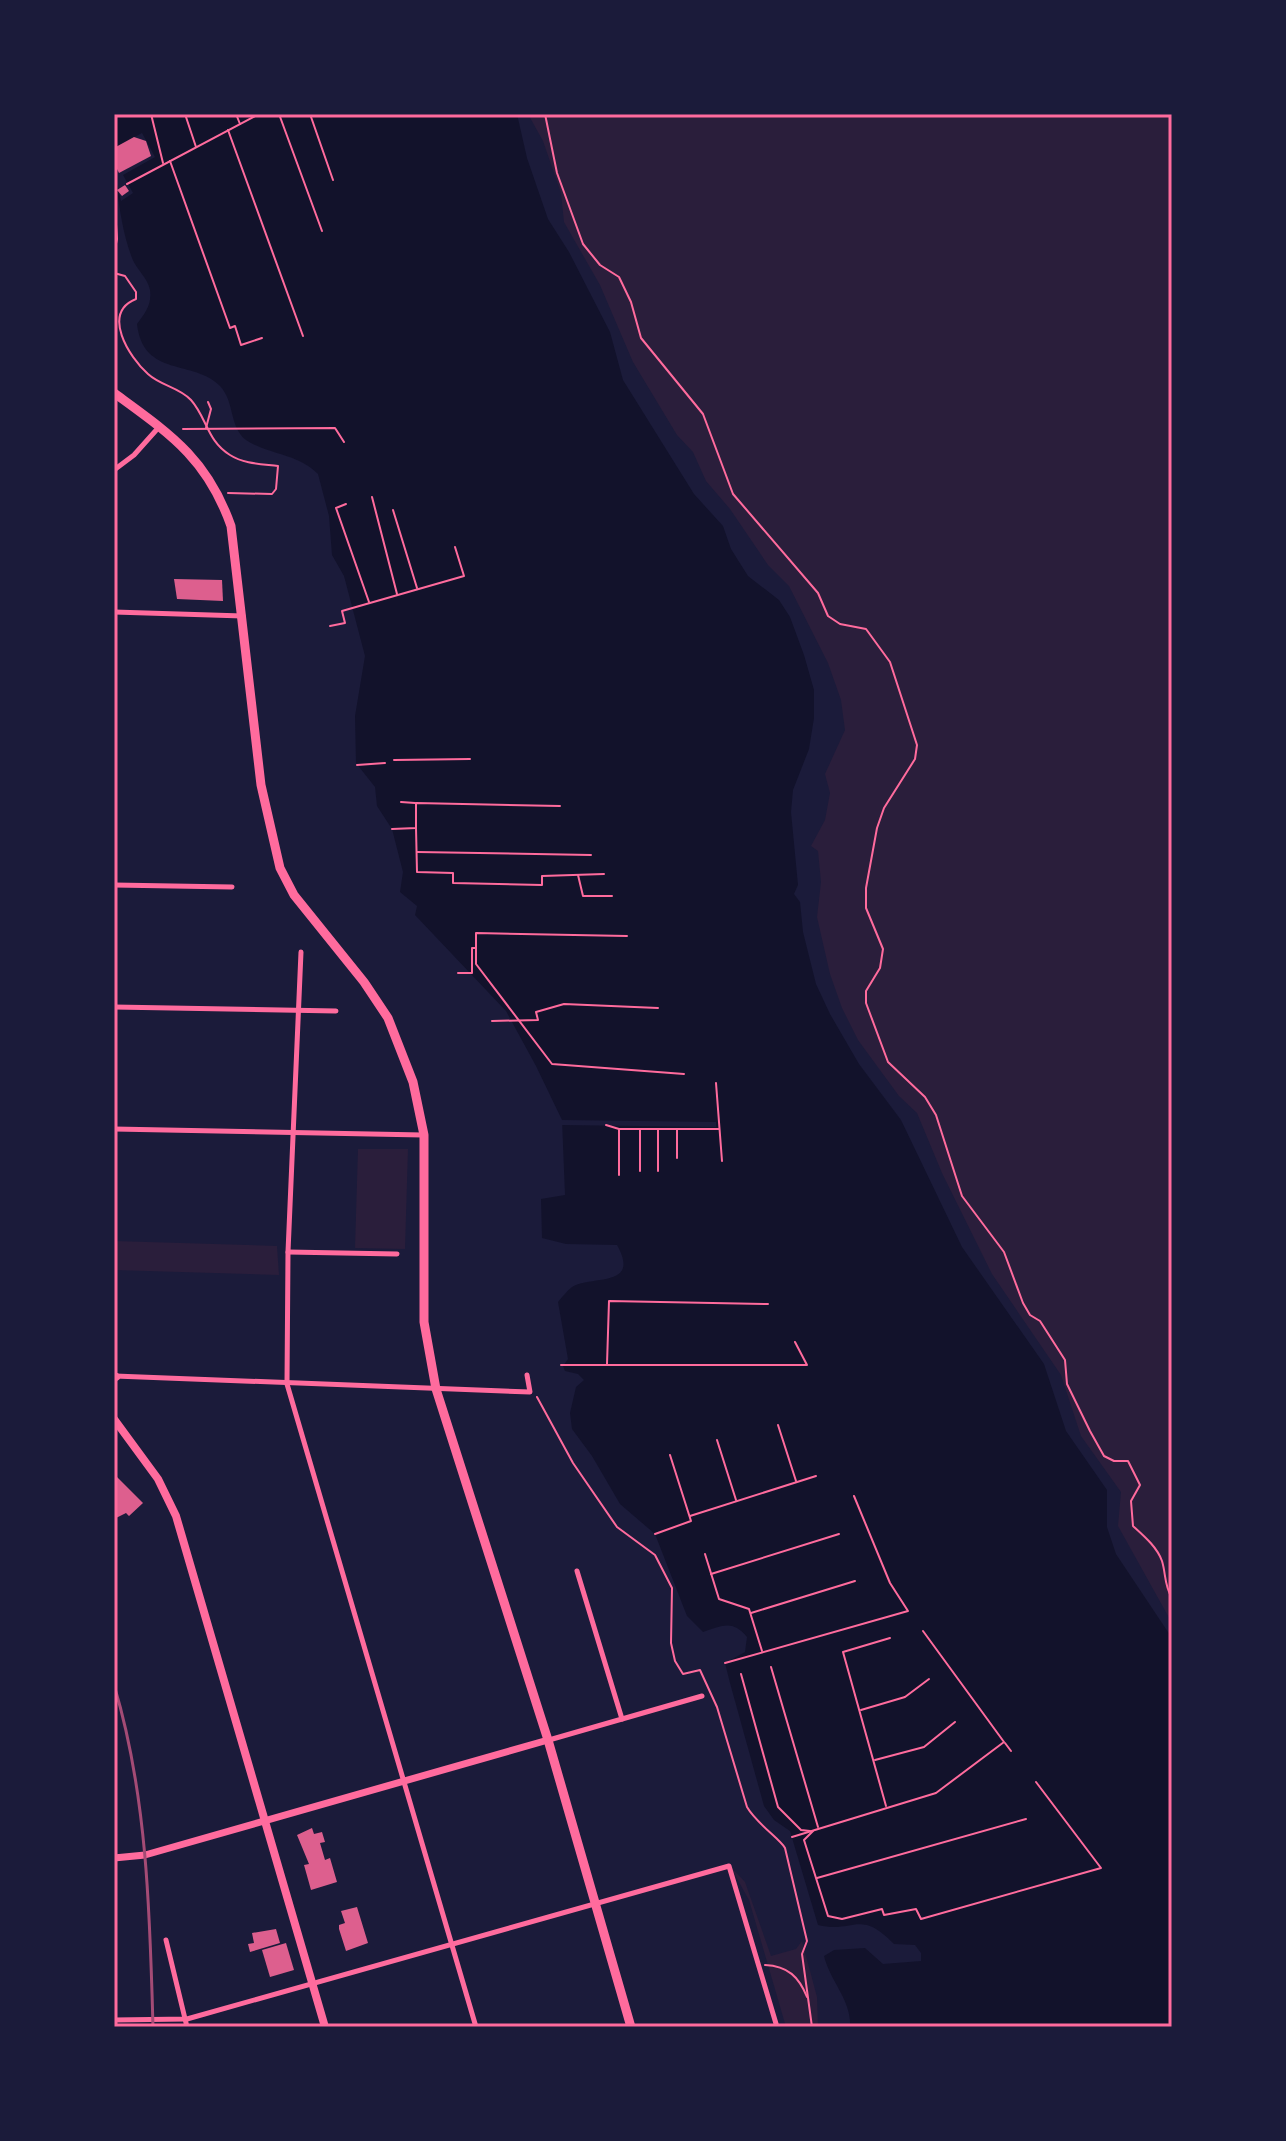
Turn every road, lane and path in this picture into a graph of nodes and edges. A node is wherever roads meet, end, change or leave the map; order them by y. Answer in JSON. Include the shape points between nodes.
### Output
{"nodes":[{"id":1,"x":151,"y":114,"type":"edge"},
{"id":2,"x":185,"y":114,"type":"edge"},
{"id":3,"x":236,"y":114,"type":"edge"},
{"id":4,"x":259,"y":114,"type":"edge"},
{"id":5,"x":279,"y":114,"type":"edge"},
{"id":6,"x":310,"y":114,"type":"edge"},
{"id":7,"x":545,"y":114,"type":"edge"},
{"id":8,"x":240,"y":125,"type":"junction"},
{"id":9,"x":228,"y":130,"type":"junction"},
{"id":10,"x":196,"y":148,"type":"junction"},
{"id":11,"x":170,"y":161,"type":"junction"},
{"id":12,"x":163,"y":165,"type":"junction"},
{"id":13,"x":333,"y":180,"type":"dead end"},
{"id":14,"x":127,"y":184,"type":"dead end"},
{"id":15,"x":114,"y":195,"type":"edge"},
{"id":16,"x":322,"y":231,"type":"dead end"},
{"id":17,"x":114,"y":253,"type":"edge"},
{"id":18,"x":114,"y":273,"type":"edge"},
{"id":19,"x":303,"y":336,"type":"dead end"},
{"id":20,"x":262,"y":338,"type":"dead end"},
{"id":21,"x":114,"y":393,"type":"edge"},
{"id":22,"x":208,"y":402,"type":"dead end"},
{"id":23,"x":160,"y":427,"type":"junction"},
{"id":24,"x":183,"y":429,"type":"dead end"},
{"id":25,"x":206,"y":429,"type":"junction"},
{"id":26,"x":344,"y":442,"type":"dead end"},
{"id":27,"x":114,"y":470,"type":"edge"},
{"id":28,"x":219,"y":492,"type":"junction"},
{"id":29,"x":372,"y":497,"type":"dead end"},
{"id":30,"x":346,"y":504,"type":"dead end"},
{"id":31,"x":393,"y":510,"type":"dead end"},
{"id":32,"x":455,"y":547,"type":"dead end"},
{"id":33,"x":417,"y":589,"type":"junction"},
{"id":34,"x":397,"y":595,"type":"junction"},
{"id":35,"x":369,"y":603,"type":"junction"},
{"id":36,"x":114,"y":612,"type":"edge"},
{"id":37,"x":244,"y":616,"type":"junction"},
{"id":38,"x":330,"y":626,"type":"dead end"},
{"id":39,"x":470,"y":759,"type":"dead end"},
{"id":40,"x":394,"y":760,"type":"dead end"},
{"id":41,"x":385,"y":763,"type":"dead end"},
{"id":42,"x":357,"y":765,"type":"dead end"},
{"id":43,"x":401,"y":802,"type":"dead end"},
{"id":44,"x":416,"y":803,"type":"junction"},
{"id":45,"x":560,"y":806,"type":"dead end"},
{"id":46,"x":416,"y":828,"type":"junction"},
{"id":47,"x":392,"y":829,"type":"dead end"},
{"id":48,"x":416,"y":852,"type":"junction"},
{"id":49,"x":591,"y":855,"type":"dead end"},
{"id":50,"x":604,"y":874,"type":"dead end"},
{"id":51,"x":578,"y":875,"type":"junction"},
{"id":52,"x":114,"y":885,"type":"edge"},
{"id":53,"x":232,"y":887,"type":"dead end"},
{"id":54,"x":612,"y":896,"type":"dead end"},
{"id":55,"x":627,"y":936,"type":"dead end"},
{"id":56,"x":476,"y":948,"type":"junction"},
{"id":57,"x":301,"y":952,"type":"dead end"},
{"id":58,"x":458,"y":973,"type":"dead end"},
{"id":59,"x":114,"y":1007,"type":"edge"},
{"id":60,"x":658,"y":1008,"type":"dead end"},
{"id":61,"x":299,"y":1011,"type":"junction"},
{"id":62,"x":336,"y":1011,"type":"dead end"},
{"id":63,"x":492,"y":1021,"type":"dead end"},
{"id":64,"x":519,"y":1021,"type":"junction"},
{"id":65,"x":684,"y":1074,"type":"dead end"},
{"id":66,"x":716,"y":1083,"type":"dead end"},
{"id":67,"x":606,"y":1125,"type":"dead end"},
{"id":68,"x":114,"y":1129,"type":"edge"},
{"id":69,"x":619,"y":1129,"type":"junction"},
{"id":70,"x":640,"y":1129,"type":"junction"},
{"id":71,"x":658,"y":1129,"type":"junction"},
{"id":72,"x":677,"y":1129,"type":"junction"},
{"id":73,"x":719,"y":1129,"type":"junction"},
{"id":74,"x":295,"y":1133,"type":"junction"},
{"id":75,"x":424,"y":1135,"type":"junction"},
{"id":76,"x":677,"y":1158,"type":"dead end"},
{"id":77,"x":722,"y":1161,"type":"dead end"},
{"id":78,"x":640,"y":1171,"type":"dead end"},
{"id":79,"x":658,"y":1171,"type":"dead end"},
{"id":80,"x":619,"y":1175,"type":"dead end"},
{"id":81,"x":288,"y":1252,"type":"junction"},
{"id":82,"x":397,"y":1254,"type":"dead end"},
{"id":83,"x":768,"y":1304,"type":"dead end"},
{"id":84,"x":795,"y":1342,"type":"dead end"},
{"id":85,"x":561,"y":1365,"type":"dead end"},
{"id":86,"x":607,"y":1365,"type":"junction"},
{"id":87,"x":527,"y":1375,"type":"dead end"},
{"id":88,"x":115,"y":1377,"type":"edge"},
{"id":89,"x":287,"y":1384,"type":"junction"},
{"id":90,"x":436,"y":1389,"type":"junction"},
{"id":91,"x":114,"y":1419,"type":"edge"},
{"id":92,"x":778,"y":1425,"type":"dead end"},
{"id":93,"x":717,"y":1440,"type":"dead end"},
{"id":94,"x":670,"y":1455,"type":"dead end"},
{"id":95,"x":816,"y":1476,"type":"dead end"},
{"id":96,"x":796,"y":1482,"type":"junction"},
{"id":97,"x":854,"y":1496,"type":"dead end"},
{"id":98,"x":737,"y":1501,"type":"junction"},
{"id":99,"x":690,"y":1516,"type":"junction"},
{"id":100,"x":655,"y":1534,"type":"dead end"},
{"id":101,"x":839,"y":1534,"type":"dead end"},
{"id":102,"x":705,"y":1554,"type":"dead end"},
{"id":103,"x":577,"y":1571,"type":"dead end"},
{"id":104,"x":711,"y":1574,"type":"junction"},
{"id":105,"x":855,"y":1581,"type":"dead end"},
{"id":106,"x":1172,"y":1598,"type":"edge"},
{"id":107,"x":750,"y":1614,"type":"junction"},
{"id":108,"x":923,"y":1631,"type":"dead end"},
{"id":109,"x":890,"y":1638,"type":"dead end"},
{"id":110,"x":762,"y":1652,"type":"junction"},
{"id":111,"x":725,"y":1663,"type":"dead end"},
{"id":112,"x":771,"y":1667,"type":"dead end"},
{"id":113,"x":741,"y":1674,"type":"dead end"},
{"id":114,"x":929,"y":1679,"type":"dead end"},
{"id":115,"x":702,"y":1696,"type":"dead end"},
{"id":116,"x":859,"y":1710,"type":"junction"},
{"id":117,"x":622,"y":1719,"type":"junction"},
{"id":118,"x":955,"y":1722,"type":"dead end"},
{"id":119,"x":548,"y":1740,"type":"junction"},
{"id":120,"x":1004,"y":1742,"type":"junction"},
{"id":121,"x":1011,"y":1751,"type":"dead end"},
{"id":122,"x":873,"y":1761,"type":"junction"},
{"id":123,"x":402,"y":1782,"type":"junction"},
{"id":124,"x":1036,"y":1782,"type":"dead end"},
{"id":125,"x":886,"y":1808,"type":"junction"},
{"id":126,"x":266,"y":1819,"type":"junction"},
{"id":127,"x":1026,"y":1819,"type":"dead end"},
{"id":128,"x":819,"y":1829,"type":"junction"},
{"id":129,"x":813,"y":1831,"type":"junction"},
{"id":130,"x":792,"y":1837,"type":"dead end"},
{"id":131,"x":114,"y":1858,"type":"edge"},
{"id":132,"x":816,"y":1878,"type":"junction"},
{"id":133,"x":595,"y":1904,"type":"junction"},
{"id":134,"x":166,"y":1940,"type":"dead end"},
{"id":135,"x":453,"y":1944,"type":"junction"},
{"id":136,"x":761,"y":1966,"type":"junction"},
{"id":137,"x":313,"y":1983,"type":"junction"},
{"id":138,"x":809,"y":2002,"type":"dead end"},
{"id":139,"x":187,"y":2019,"type":"junction"},
{"id":140,"x":114,"y":2020,"type":"edge"},
{"id":141,"x":187,"y":2027,"type":"edge"},
{"id":142,"x":325,"y":2027,"type":"edge"},
{"id":143,"x":476,"y":2027,"type":"edge"},
{"id":144,"x":631,"y":2027,"type":"edge"},
{"id":145,"x":777,"y":2027,"type":"edge"}],
"edges":[{"from":1,"to":12,"type":"path"},
{"from":2,"to":10,"type":"path"},
{"from":3,"to":8,"type":"path"},
{"from":4,"to":8,"type":"path"},
{"from":5,"to":16,"type":"path"},
{"from":6,"to":13,"type":"path"},
{"from":7,"to":106,"type":"path","via":[[557,173],[583,244],[619,277],[641,338],[703,414],[733,494],[818,593],[828,616],[866,629],[890,662],[917,745],[915,759],[877,828],[866,908],[883,949],[866,1003],[888,1062],[936,1115],[962,1196],[1004,1252],[1023,1303],[1065,1360],[1067,1384],[1104,1456],[1128,1461],[1137,1474],[1133,1526],[1162,1563]]},
{"from":8,"to":9,"type":"path"},
{"from":9,"to":10,"type":"path"},
{"from":9,"to":19,"type":"path"},
{"from":10,"to":11,"type":"path"},
{"from":11,"to":12,"type":"path"},
{"from":11,"to":20,"type":"path","via":[[230,328],[235,326],[241,345]]},
{"from":12,"to":14,"type":"path"},
{"from":15,"to":17,"type":"path"},
{"from":18,"to":25,"type":"path","via":[[125,276],[136,292],[118,318],[131,355],[151,377],[188,398]]},
{"from":21,"to":23,"type":"highway"},
{"from":22,"to":25,"type":"path"},
{"from":23,"to":27,"type":"street"},
{"from":23,"to":28,"type":"highway","via":[[201,465]]},
{"from":24,"to":25,"type":"path"},
{"from":25,"to":26,"type":"path","via":[[335,428]]},
{"from":25,"to":28,"type":"path","via":[[232,456],[278,466],[272,494]]},
{"from":28,"to":37,"type":"highway","via":[[231,526]]},
{"from":29,"to":34,"type":"path"},
{"from":30,"to":35,"type":"path","via":[[336,508]]},
{"from":31,"to":33,"type":"path"},
{"from":32,"to":33,"type":"path","via":[[464,576]]},
{"from":33,"to":34,"type":"path"},
{"from":34,"to":35,"type":"path"},
{"from":35,"to":38,"type":"path","via":[[342,611],[345,623]]},
{"from":36,"to":37,"type":"street"},
{"from":37,"to":75,"type":"highway","via":[[261,785],[280,868],[294,895],[388,1018],[413,1082]]},
{"from":39,"to":40,"type":"path"},
{"from":41,"to":42,"type":"path"},
{"from":43,"to":44,"type":"path"},
{"from":44,"to":45,"type":"path"},
{"from":44,"to":46,"type":"path"},
{"from":46,"to":47,"type":"path"},
{"from":46,"to":48,"type":"path"},
{"from":48,"to":49,"type":"path"},
{"from":48,"to":51,"type":"path","via":[[417,872],[453,873],[453,883],[542,885],[542,876]]},
{"from":50,"to":51,"type":"path"},
{"from":51,"to":54,"type":"path","via":[[583,896]]},
{"from":52,"to":53,"type":"street"},
{"from":55,"to":56,"type":"path","via":[[476,933]]},
{"from":56,"to":58,"type":"path","via":[[472,973]]},
{"from":56,"to":64,"type":"path","via":[[476,964]]},
{"from":57,"to":61,"type":"street"},
{"from":59,"to":61,"type":"street"},
{"from":60,"to":64,"type":"path","via":[[564,1004],[536,1012],[538,1020]]},
{"from":61,"to":62,"type":"street"},
{"from":61,"to":74,"type":"street"},
{"from":63,"to":64,"type":"path"},
{"from":64,"to":65,"type":"path","via":[[552,1064]]},
{"from":66,"to":73,"type":"path"},
{"from":67,"to":69,"type":"path"},
{"from":68,"to":74,"type":"street"},
{"from":69,"to":70,"type":"path"},
{"from":69,"to":80,"type":"path"},
{"from":70,"to":71,"type":"path"},
{"from":70,"to":78,"type":"path"},
{"from":71,"to":72,"type":"path"},
{"from":71,"to":79,"type":"path"},
{"from":72,"to":73,"type":"path"},
{"from":72,"to":76,"type":"path"},
{"from":73,"to":77,"type":"path"},
{"from":74,"to":75,"type":"street"},
{"from":74,"to":81,"type":"street"},
{"from":75,"to":90,"type":"highway","via":[[424,1322]]},
{"from":81,"to":82,"type":"street"},
{"from":81,"to":89,"type":"street"},
{"from":83,"to":86,"type":"path","via":[[609,1301]]},
{"from":84,"to":86,"type":"path","via":[[807,1365]]},
{"from":85,"to":86,"type":"path"},
{"from":87,"to":90,"type":"street","via":[[530,1392]]},
{"from":88,"to":89,"type":"street"},
{"from":89,"to":90,"type":"street"},
{"from":89,"to":123,"type":"street"},
{"from":90,"to":119,"type":"highway"},
{"from":91,"to":126,"type":"main road","via":[[158,1479],[176,1516]]},
{"from":92,"to":96,"type":"path"},
{"from":93,"to":98,"type":"path"},
{"from":94,"to":99,"type":"path"},
{"from":95,"to":96,"type":"path"},
{"from":96,"to":98,"type":"path"},
{"from":97,"to":110,"type":"path","via":[[890,1583],[908,1611]]},
{"from":98,"to":99,"type":"path"},
{"from":99,"to":100,"type":"path","via":[[691,1521]]},
{"from":101,"to":104,"type":"path"},
{"from":102,"to":104,"type":"path"},
{"from":103,"to":117,"type":"street"},
{"from":104,"to":107,"type":"path","via":[[719,1599],[749,1609]]},
{"from":105,"to":107,"type":"path"},
{"from":107,"to":110,"type":"path"},
{"from":108,"to":120,"type":"path"},
{"from":109,"to":116,"type":"path","via":[[843,1652]]},
{"from":110,"to":111,"type":"path"},
{"from":112,"to":128,"type":"path"},
{"from":113,"to":129,"type":"path","via":[[778,1807],[801,1830]]},
{"from":114,"to":116,"type":"path","via":[[905,1697]]},
{"from":115,"to":117,"type":"street"},
{"from":116,"to":122,"type":"path"},
{"from":117,"to":119,"type":"street"},
{"from":118,"to":122,"type":"path","via":[[924,1747]]},
{"from":119,"to":123,"type":"street"},
{"from":119,"to":133,"type":"highway"},
{"from":120,"to":121,"type":"path"},
{"from":120,"to":125,"type":"path","via":[[936,1793]]},
{"from":122,"to":125,"type":"path"},
{"from":123,"to":126,"type":"street"},
{"from":123,"to":135,"type":"street"},
{"from":124,"to":132,"type":"path","via":[[1101,1868],[921,1919],[916,1909],[884,1915],[882,1909],[842,1919],[828,1916]]},
{"from":125,"to":128,"type":"path"},
{"from":126,"to":131,"type":"street","via":[[145,1855]]},
{"from":126,"to":137,"type":"main road"},
{"from":127,"to":132,"type":"path"},
{"from":128,"to":129,"type":"path"},
{"from":129,"to":130,"type":"path"},
{"from":129,"to":132,"type":"path","via":[[804,1840]]},
{"from":133,"to":135,"type":"street"},
{"from":133,"to":136,"type":"street","via":[[729,1866]]},
{"from":133,"to":144,"type":"highway"},
{"from":134,"to":139,"type":"street"},
{"from":135,"to":137,"type":"street"},
{"from":135,"to":143,"type":"street"},
{"from":136,"to":138,"type":"path","via":[[791,1972]]},
{"from":136,"to":145,"type":"street"},
{"from":137,"to":139,"type":"street"},
{"from":137,"to":142,"type":"main road"},
{"from":139,"to":140,"type":"street"},
{"from":139,"to":141,"type":"street"}]}
